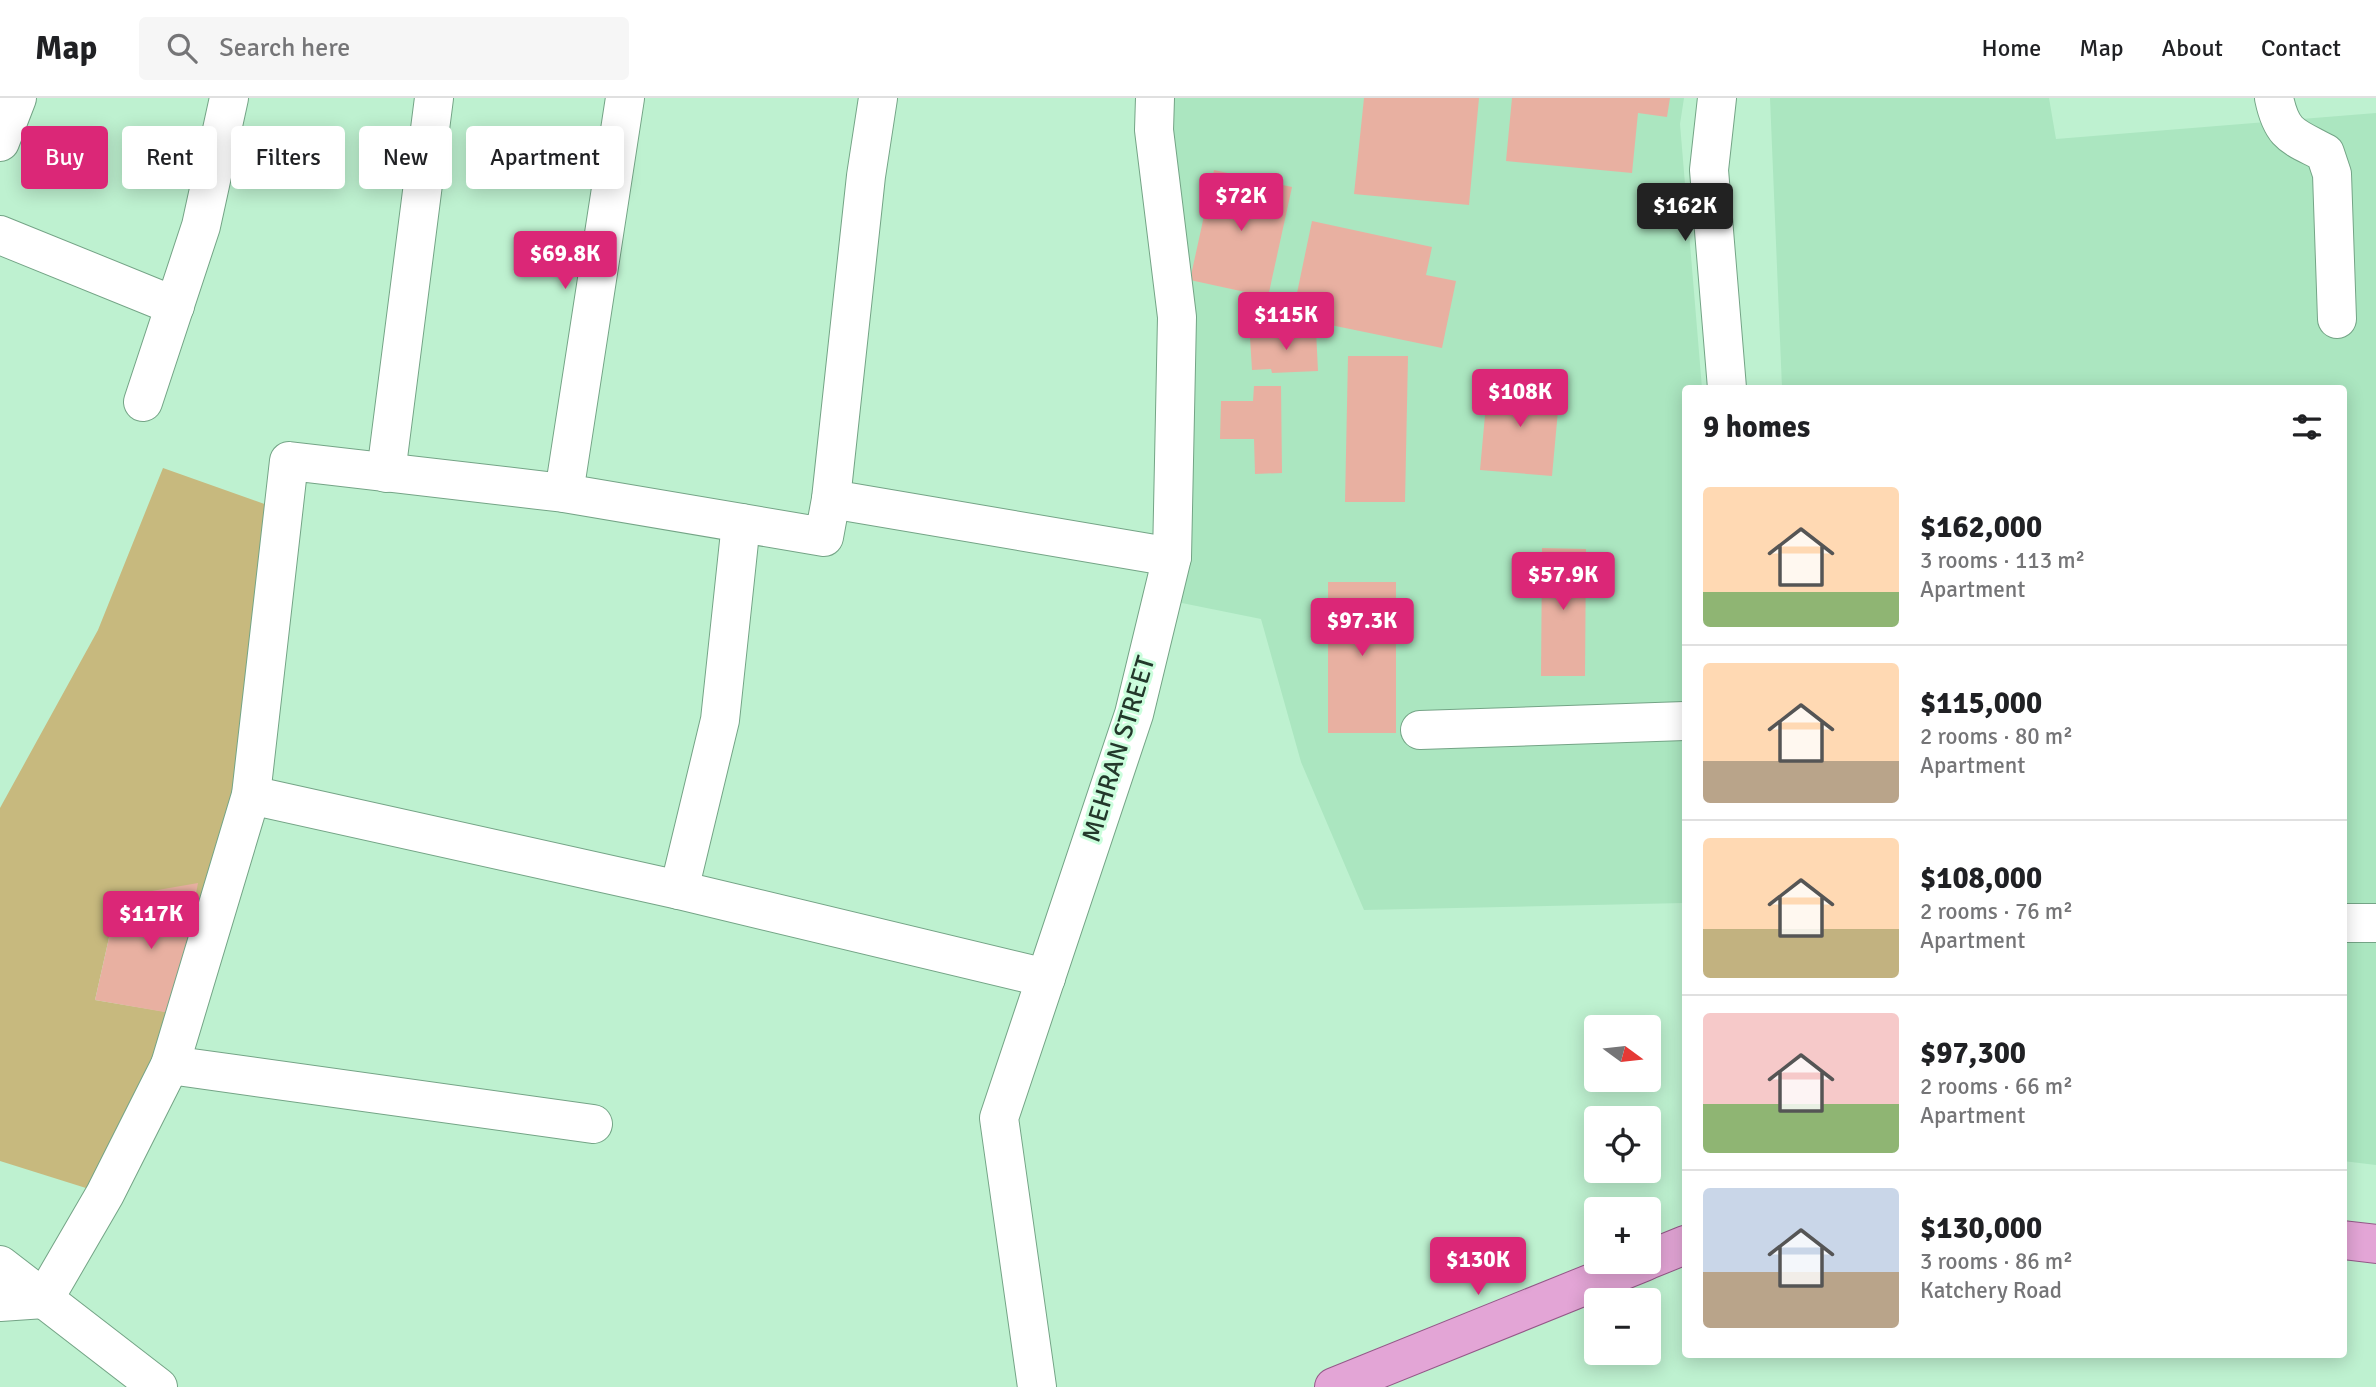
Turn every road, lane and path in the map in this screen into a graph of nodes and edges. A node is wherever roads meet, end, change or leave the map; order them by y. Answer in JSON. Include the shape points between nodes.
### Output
{"nodes":[{"id":1,"x":17,"y":98,"type":"edge"},
{"id":2,"x":229,"y":98,"type":"edge"},
{"id":3,"x":434,"y":98,"type":"edge"},
{"id":4,"x":625,"y":98,"type":"edge"},
{"id":5,"x":878,"y":98,"type":"edge"},
{"id":6,"x":1155,"y":98,"type":"edge"},
{"id":7,"x":1717,"y":98,"type":"edge"},
{"id":8,"x":2274,"y":98,"type":"edge"},
{"id":9,"x":0,"y":142,"type":"edge"},
{"id":10,"x":0,"y":235,"type":"edge"},
{"id":11,"x":175,"y":306,"type":"junction"},
{"id":12,"x":2337,"y":319,"type":"dead end"},
{"id":13,"x":1727,"y":385,"type":"edge"},
{"id":14,"x":143,"y":402,"type":"dead end"},
{"id":15,"x":386,"y":473,"type":"junction"},
{"id":16,"x":564,"y":493,"type":"junction"},
{"id":17,"x":831,"y":499,"type":"junction"},
{"id":18,"x":741,"y":523,"type":"junction"},
{"id":19,"x":1172,"y":557,"type":"junction"},
{"id":20,"x":1682,"y":722,"type":"edge"},
{"id":21,"x":1420,"y":730,"type":"dead end"},
{"id":22,"x":251,"y":795,"type":"junction"},
{"id":23,"x":679,"y":890,"type":"junction"},
{"id":24,"x":2347,"y":923,"type":"edge"},
{"id":25,"x":2376,"y":923,"type":"edge"},
{"id":26,"x":1046,"y":978,"type":"junction"},
{"id":27,"x":170,"y":1065,"type":"junction"},
{"id":28,"x":593,"y":1124,"type":"dead end"},
{"id":29,"x":2347,"y":1240,"type":"edge"},
{"id":30,"x":2376,"y":1244,"type":"edge"},
{"id":31,"x":1682,"y":1246,"type":"edge"},
{"id":32,"x":1661,"y":1255,"type":"edge"},
{"id":33,"x":0,"y":1265,"type":"edge"},
{"id":34,"x":1614,"y":1274,"type":"edge"},
{"id":35,"x":44,"y":1300,"type":"junction"},
{"id":36,"x":0,"y":1302,"type":"edge"},
{"id":37,"x":158,"y":1387,"type":"edge"},
{"id":38,"x":1037,"y":1387,"type":"edge"},
{"id":39,"x":1334,"y":1387,"type":"edge"}],
"edges":[{"from":1,"to":9,"type":"street"},
{"from":2,"to":11,"type":"street","via":[[201,226]]},
{"from":3,"to":15,"type":"street"},
{"from":4,"to":16,"type":"street"},
{"from":5,"to":17,"type":"street"},
{"from":6,"to":19,"type":"street","name":"MEHRAN STREET","via":[[1154,130],[1177,317]]},
{"from":7,"to":13,"type":"street","via":[[1709,170]]},
{"from":8,"to":12,"type":"street","via":[[2287,132],[2325,153],[2332,174]]},
{"from":10,"to":11,"type":"street"},
{"from":11,"to":14,"type":"street"},
{"from":15,"to":16,"type":"street"},
{"from":15,"to":22,"type":"street","via":[[289,461]]},
{"from":16,"to":18,"type":"street"},
{"from":17,"to":18,"type":"street","via":[[824,537]]},
{"from":17,"to":19,"type":"street"},
{"from":18,"to":23,"type":"street","via":[[720,720]]},
{"from":19,"to":26,"type":"street","name":"MEHRAN STREET","via":[[1134,714]]},
{"from":20,"to":21,"type":"street"},
{"from":22,"to":23,"type":"street"},
{"from":22,"to":27,"type":"street"},
{"from":23,"to":26,"type":"street"},
{"from":24,"to":25,"type":"street"},
{"from":26,"to":38,"type":"street","name":"MEHRAN STREET","via":[[999,1118]]},
{"from":27,"to":28,"type":"street"},
{"from":27,"to":35,"type":"street","via":[[105,1194]]},
{"from":29,"to":30,"type":"main road"},
{"from":31,"to":32,"type":"main road"},
{"from":33,"to":35,"type":"street"},
{"from":34,"to":39,"type":"main road"},
{"from":35,"to":36,"type":"street"},
{"from":35,"to":37,"type":"street"}]}
